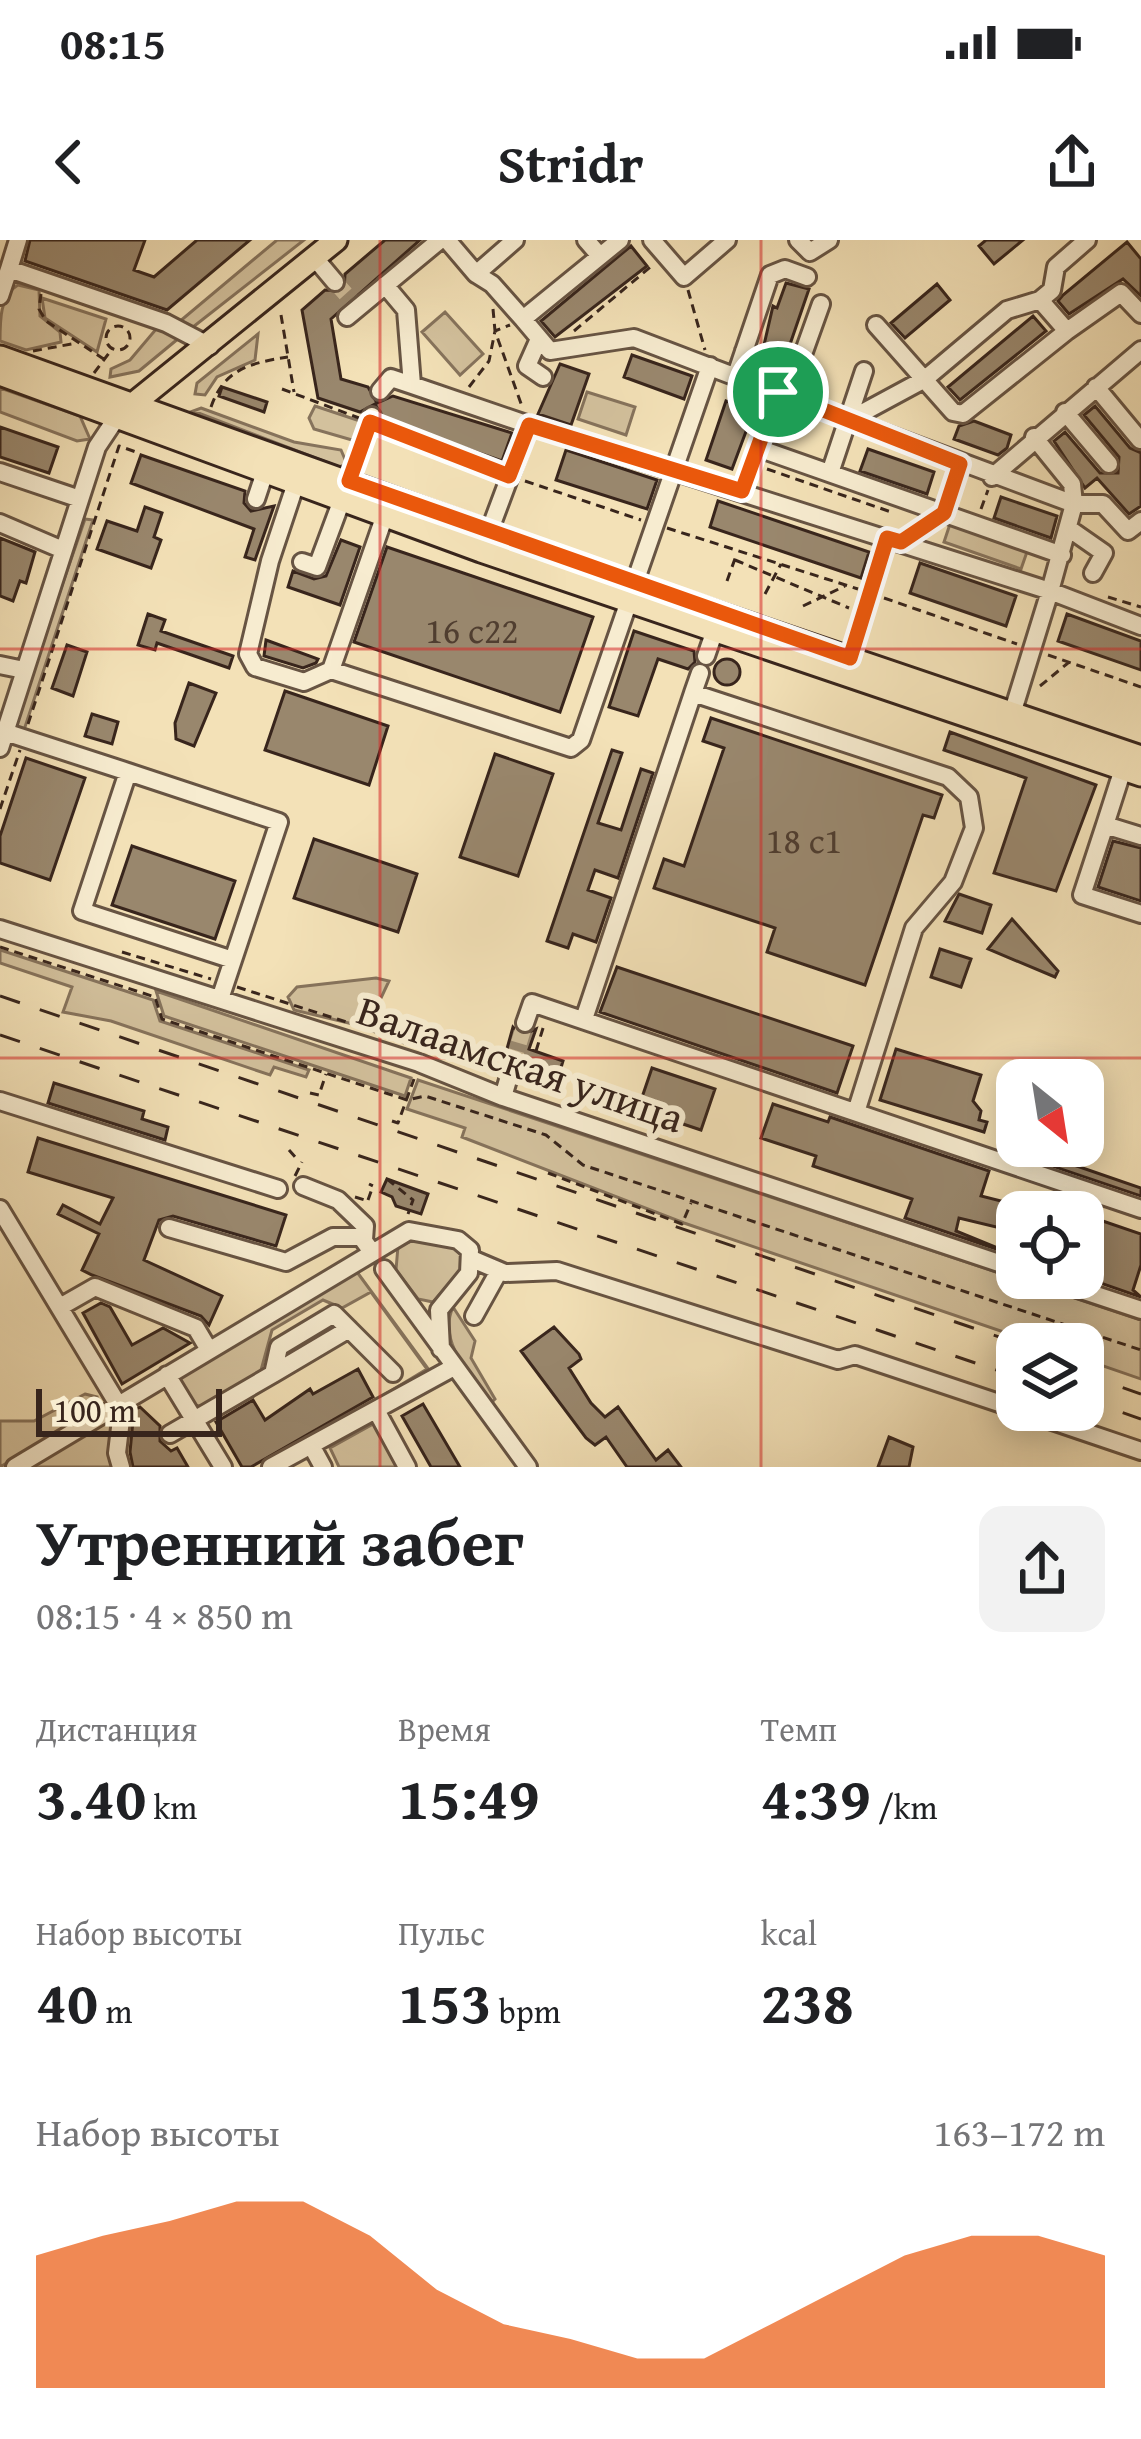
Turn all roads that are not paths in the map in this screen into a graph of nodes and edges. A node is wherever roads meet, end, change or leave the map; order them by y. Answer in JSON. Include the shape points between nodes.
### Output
{"nodes":[{"id":1,"x":18,"y":240,"type":"edge"},
{"id":2,"x":336,"y":240,"type":"edge"},
{"id":3,"x":444,"y":240,"type":"edge"},
{"id":4,"x":515,"y":240,"type":"edge"},
{"id":5,"x":586,"y":240,"type":"edge"},
{"id":6,"x":620,"y":240,"type":"edge"},
{"id":7,"x":652,"y":240,"type":"edge"},
{"id":8,"x":727,"y":240,"type":"edge"},
{"id":9,"x":798,"y":240,"type":"edge"},
{"id":10,"x":829,"y":240,"type":"edge"},
{"id":11,"x":1087,"y":240,"type":"edge"},
{"id":12,"x":600,"y":256,"type":"junction"},
{"id":13,"x":314,"y":257,"type":"junction"},
{"id":14,"x":9,"y":269,"type":"junction"},
{"id":15,"x":807,"y":277,"type":"dead end"},
{"id":16,"x":484,"y":279,"type":"junction"},
{"id":17,"x":335,"y":282,"type":"tunnel mouth"},
{"id":18,"x":385,"y":285,"type":"junction"},
{"id":19,"x":0,"y":296,"type":"edge"},
{"id":20,"x":1040,"y":300,"type":"junction"},
{"id":21,"x":821,"y":304,"type":"dead end"},
{"id":22,"x":352,"y":309,"type":"dead end"},
{"id":23,"x":1141,"y":314,"type":"edge"},
{"id":24,"x":523,"y":320,"type":"junction"},
{"id":25,"x":876,"y":325,"type":"dead end"},
{"id":26,"x":1067,"y":331,"type":"junction"},
{"id":27,"x":544,"y":345,"type":"junction"},
{"id":28,"x":210,"y":346,"type":"junction"},
{"id":29,"x":1141,"y":350,"type":"edge"},
{"id":30,"x":744,"y":351,"type":"junction"},
{"id":31,"x":0,"y":357,"type":"edge"},
{"id":32,"x":710,"y":366,"type":"junction"},
{"id":33,"x":864,"y":371,"type":"dead end"},
{"id":34,"x":0,"y":374,"type":"edge"},
{"id":35,"x":736,"y":375,"type":"junction"},
{"id":36,"x":543,"y":377,"type":"dead end"},
{"id":37,"x":925,"y":379,"type":"junction"},
{"id":38,"x":412,"y":385,"type":"junction"},
{"id":39,"x":1096,"y":387,"type":"junction"},
{"id":40,"x":380,"y":391,"type":"dead end"},
{"id":41,"x":778,"y":392,"type":"junction"},
{"id":42,"x":126,"y":411,"type":"junction"},
{"id":43,"x":1065,"y":412,"type":"junction"},
{"id":44,"x":371,"y":419,"type":"road end"},
{"id":45,"x":849,"y":420,"type":"junction"},
{"id":46,"x":529,"y":425,"type":"junction"},
{"id":47,"x":1034,"y":437,"type":"junction"},
{"id":48,"x":1140,"y":440,"type":"edge"},
{"id":49,"x":755,"y":455,"type":"junction"},
{"id":50,"x":960,"y":464,"type":"junction"},
{"id":51,"x":1108,"y":464,"type":"dead end"},
{"id":52,"x":266,"y":469,"type":"junction"},
{"id":53,"x":0,"y":472,"type":"edge"},
{"id":54,"x":674,"y":472,"type":"junction"},
{"id":55,"x":830,"y":473,"type":"junction"},
{"id":56,"x":992,"y":477,"type":"junction"},
{"id":57,"x":297,"y":480,"type":"junction"},
{"id":58,"x":346,"y":489,"type":"junction"},
{"id":59,"x":742,"y":491,"type":"junction"},
{"id":60,"x":80,"y":499,"type":"junction"},
{"id":61,"x":256,"y":500,"type":"dead end"},
{"id":62,"x":1074,"y":504,"type":"junction"},
{"id":63,"x":389,"y":513,"type":"junction"},
{"id":64,"x":944,"y":513,"type":"junction"},
{"id":65,"x":1141,"y":521,"type":"edge"},
{"id":66,"x":0,"y":523,"type":"edge"},
{"id":67,"x":1071,"y":530,"type":"junction"},
{"id":68,"x":488,"y":532,"type":"junction"},
{"id":69,"x":887,"y":538,"type":"junction"},
{"id":70,"x":63,"y":550,"type":"junction"},
{"id":71,"x":1062,"y":555,"type":"junction"},
{"id":72,"x":302,"y":562,"type":"dead end"},
{"id":73,"x":1094,"y":574,"type":"dead end"},
{"id":74,"x":1050,"y":591,"type":"junction"},
{"id":75,"x":631,"y":593,"type":"junction"},
{"id":76,"x":1141,"y":626,"type":"edge"},
{"id":77,"x":716,"y":630,"type":"junction"},
{"id":78,"x":349,"y":634,"type":"dead end"},
{"id":79,"x":850,"y":658,"type":"junction"},
{"id":80,"x":0,"y":665,"type":"edge"},
{"id":81,"x":25,"y":670,"type":"junction"},
{"id":82,"x":331,"y":670,"type":"junction"},
{"id":83,"x":693,"y":693,"type":"junction"},
{"id":84,"x":1012,"y":714,"type":"junction"},
{"id":85,"x":3,"y":740,"type":"edge"},
{"id":86,"x":1135,"y":767,"type":"edge"},
{"id":87,"x":128,"y":772,"type":"junction"},
{"id":88,"x":1105,"y":825,"type":"junction"},
{"id":89,"x":1141,"y":836,"type":"edge"},
{"id":90,"x":1141,"y":914,"type":"edge"},
{"id":91,"x":0,"y":928,"type":"edge"},
{"id":92,"x":233,"y":960,"type":"junction"},
{"id":93,"x":223,"y":991,"type":"junction"},
{"id":94,"x":584,"y":1018,"type":"junction"},
{"id":95,"x":525,"y":1023,"type":"dead end"},
{"id":96,"x":519,"y":1073,"type":"tunnel mouth"},
{"id":97,"x":502,"y":1097,"type":"junction"},
{"id":98,"x":0,"y":1101,"type":"edge"},
{"id":99,"x":856,"y":1109,"type":"junction"},
{"id":100,"x":303,"y":1186,"type":"dead end"},
{"id":101,"x":278,"y":1189,"type":"dead end"},
{"id":102,"x":1141,"y":1208,"type":"edge"},
{"id":103,"x":0,"y":1209,"type":"edge"},
{"id":104,"x":169,"y":1228,"type":"dead end"},
{"id":105,"x":396,"y":1237,"type":"junction"},
{"id":106,"x":364,"y":1251,"type":"junction"},
{"id":107,"x":472,"y":1259,"type":"junction"},
{"id":108,"x":996,"y":1262,"type":"edge"},
{"id":109,"x":384,"y":1269,"type":"junction"},
{"id":110,"x":499,"y":1271,"type":"junction"},
{"id":111,"x":1104,"y":1298,"type":"edge"},
{"id":112,"x":60,"y":1306,"type":"junction"},
{"id":113,"x":1141,"y":1310,"type":"edge"},
{"id":114,"x":474,"y":1316,"type":"dead end"},
{"id":115,"x":441,"y":1349,"type":"junction"},
{"id":116,"x":209,"y":1350,"type":"junction"},
{"id":117,"x":454,"y":1367,"type":"junction"},
{"id":118,"x":393,"y":1373,"type":"dead end"},
{"id":119,"x":167,"y":1375,"type":"junction"},
{"id":120,"x":996,"y":1401,"type":"edge"},
{"id":121,"x":118,"y":1405,"type":"junction"},
{"id":122,"x":376,"y":1410,"type":"junction"},
{"id":123,"x":195,"y":1419,"type":"junction"},
{"id":124,"x":1083,"y":1431,"type":"edge"},
{"id":125,"x":170,"y":1434,"type":"dead end"},
{"id":126,"x":311,"y":1445,"type":"junction"},
{"id":127,"x":1141,"y":1451,"type":"edge"},
{"id":128,"x":15,"y":1467,"type":"edge"},
{"id":129,"x":122,"y":1467,"type":"edge"},
{"id":130,"x":223,"y":1467,"type":"edge"},
{"id":131,"x":271,"y":1467,"type":"edge"},
{"id":132,"x":323,"y":1467,"type":"edge"},
{"id":133,"x":407,"y":1467,"type":"edge"},
{"id":134,"x":529,"y":1467,"type":"edge"}],
"edges":[{"from":1,"to":14,"type":"street"},
{"from":2,"to":13,"type":"main road"},
{"from":3,"to":16,"type":"street"},
{"from":3,"to":18,"type":"street"},
{"from":4,"to":16,"type":"street"},
{"from":5,"to":12,"type":"street"},
{"from":6,"to":12,"type":"street"},
{"from":7,"to":8,"type":"street","via":[[684,277]]},
{"from":9,"to":10,"type":"street","via":[[811,252]]},
{"from":11,"to":20,"type":"street","via":[[1056,267],[1052,290]]},
{"from":12,"to":24,"type":"street"},
{"from":13,"to":17,"type":"street"},
{"from":13,"to":28,"type":"main road"},
{"from":14,"to":19,"type":"street"},
{"from":14,"to":28,"type":"street"},
{"from":15,"to":30,"type":"street","via":[[785,269],[770,275]]},
{"from":16,"to":24,"type":"street"},
{"from":18,"to":22,"type":"street"},
{"from":18,"to":38,"type":"street","via":[[406,310]]},
{"from":20,"to":26,"type":"street"},
{"from":20,"to":37,"type":"street","via":[[1007,310]]},
{"from":21,"to":30,"type":"street","via":[[797,371]]},
{"from":23,"to":26,"type":"street","via":[[1121,293]]},
{"from":24,"to":27,"type":"street"},
{"from":25,"to":37,"type":"street"},
{"from":26,"to":37,"type":"street","via":[[968,414],[953,412]]},
{"from":27,"to":32,"type":"street","via":[[634,338]]},
{"from":27,"to":36,"type":"street","via":[[527,366]]},
{"from":28,"to":42,"type":"main road"},
{"from":29,"to":39,"type":"street"},
{"from":30,"to":35,"type":"street"},
{"from":31,"to":42,"type":"main road"},
{"from":32,"to":35,"type":"street"},
{"from":32,"to":54,"type":"street"},
{"from":33,"to":45,"type":"street"},
{"from":34,"to":42,"type":"main road"},
{"from":35,"to":41,"type":"street"},
{"from":37,"to":45,"type":"street"},
{"from":38,"to":40,"type":"street","via":[[391,378]]},
{"from":38,"to":46,"type":"street"},
{"from":39,"to":43,"type":"street"},
{"from":39,"to":48,"type":"street"},
{"from":41,"to":45,"type":"street"},
{"from":41,"to":49,"type":"street"},
{"from":42,"to":52,"type":"main road"},
{"from":42,"to":58,"type":"main road"},
{"from":42,"to":60,"type":"street","via":[[102,435]]},
{"from":43,"to":47,"type":"street"},
{"from":43,"to":51,"type":"street"},
{"from":44,"to":58,"type":"street"},
{"from":45,"to":50,"type":"street"},
{"from":45,"to":55,"type":"street"},
{"from":46,"to":54,"type":"street"},
{"from":46,"to":68,"type":"street"},
{"from":47,"to":56,"type":"street"},
{"from":47,"to":62,"type":"street","via":[[1072,484]]},
{"from":49,"to":55,"type":"street"},
{"from":49,"to":59,"type":"street"},
{"from":50,"to":56,"type":"street"},
{"from":50,"to":64,"type":"street"},
{"from":52,"to":57,"type":"main road"},
{"from":52,"to":61,"type":"street"},
{"from":53,"to":60,"type":"street"},
{"from":54,"to":59,"type":"street"},
{"from":54,"to":75,"type":"street"},
{"from":55,"to":64,"type":"street","via":[[850,488]]},
{"from":56,"to":62,"type":"street"},
{"from":57,"to":58,"type":"main road"},
{"from":57,"to":82,"type":"street","via":[[248,658],[299,682]]},
{"from":58,"to":63,"type":"main road"},
{"from":58,"to":68,"type":"main road"},
{"from":58,"to":72,"type":"street","via":[[317,567]]},
{"from":59,"to":69,"type":"street"},
{"from":60,"to":70,"type":"street"},
{"from":62,"to":65,"type":"street","via":[[1103,504],[1128,531]]},
{"from":62,"to":67,"type":"street"},
{"from":63,"to":75,"type":"main road"},
{"from":63,"to":78,"type":"street"},
{"from":63,"to":82,"type":"street"},
{"from":64,"to":71,"type":"street"},
{"from":66,"to":70,"type":"street"},
{"from":67,"to":71,"type":"street"},
{"from":67,"to":73,"type":"street","via":[[1103,551]]},
{"from":68,"to":75,"type":"main road"},
{"from":69,"to":74,"type":"street"},
{"from":69,"to":79,"type":"street"},
{"from":70,"to":81,"type":"street"},
{"from":71,"to":74,"type":"street"},
{"from":74,"to":76,"type":"street"},
{"from":74,"to":84,"type":"street"},
{"from":75,"to":77,"type":"main road"},
{"from":75,"to":79,"type":"main road"},
{"from":75,"to":82,"type":"street","via":[[572,748]]},
{"from":77,"to":83,"type":"street"},
{"from":77,"to":86,"type":"main road"},
{"from":79,"to":84,"type":"main road"},
{"from":80,"to":81,"type":"street"},
{"from":81,"to":85,"type":"street"},
{"from":83,"to":94,"type":"street"},
{"from":83,"to":99,"type":"street","via":[[948,777],[969,796],[974,828],[952,882],[914,928]]},
{"from":84,"to":86,"type":"main road"},
{"from":85,"to":87,"type":"street","via":[[24,738]]},
{"from":86,"to":88,"type":"street"},
{"from":87,"to":92,"type":"street","via":[[279,822]]},
{"from":87,"to":92,"type":"street","via":[[82,910]]},
{"from":88,"to":89,"type":"street"},
{"from":88,"to":90,"type":"street","via":[[1082,895]]},
{"from":91,"to":93,"type":"street","name":"Валаамская улица"},
{"from":92,"to":93,"type":"street"},
{"from":93,"to":97,"type":"street","name":"Валаамская улица"},
{"from":94,"to":95,"type":"street","via":[[532,1003]]},
{"from":94,"to":99,"type":"street"},
{"from":96,"to":97,"type":"street"},
{"from":97,"to":108,"type":"street","name":"Валаамская улица"},
{"from":98,"to":101,"type":"street"},
{"from":99,"to":102,"type":"street"},
{"from":100,"to":106,"type":"street","via":[[338,1200],[365,1226]]},
{"from":103,"to":112,"type":"street"},
{"from":104,"to":106,"type":"street","via":[[286,1262],[333,1237]]},
{"from":105,"to":106,"type":"street"},
{"from":105,"to":107,"type":"street","via":[[417,1232],[458,1240]]},
{"from":105,"to":109,"type":"street"},
{"from":106,"to":109,"type":"street"},
{"from":106,"to":116,"type":"street"},
{"from":107,"to":110,"type":"street"},
{"from":107,"to":115,"type":"street","via":[[440,1310]]},
{"from":109,"to":115,"type":"street"},
{"from":110,"to":114,"type":"street"},
{"from":110,"to":120,"type":"street","via":[[557,1270]]},
{"from":111,"to":113,"type":"street"},
{"from":112,"to":116,"type":"street","via":[[95,1287],[196,1328]]},
{"from":112,"to":121,"type":"street"},
{"from":115,"to":117,"type":"street"},
{"from":116,"to":119,"type":"street"},
{"from":117,"to":122,"type":"street"},
{"from":117,"to":134,"type":"street"},
{"from":118,"to":123,"type":"street","via":[[334,1314],[279,1347],[273,1374]]},
{"from":119,"to":121,"type":"street"},
{"from":119,"to":123,"type":"street"},
{"from":121,"to":128,"type":"street"},
{"from":121,"to":129,"type":"street"},
{"from":122,"to":126,"type":"street"},
{"from":122,"to":133,"type":"street"},
{"from":123,"to":125,"type":"street"},
{"from":123,"to":130,"type":"street"},
{"from":124,"to":127,"type":"street"},
{"from":126,"to":131,"type":"street"},
{"from":126,"to":132,"type":"street"}]}
